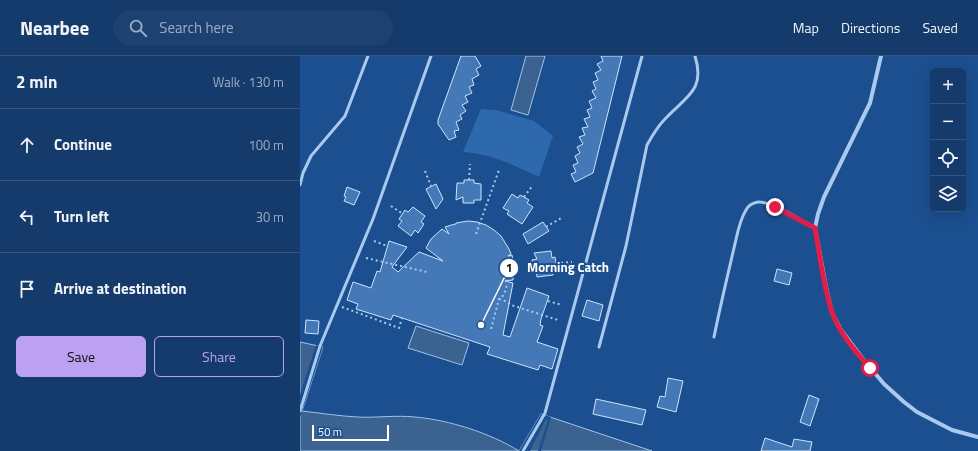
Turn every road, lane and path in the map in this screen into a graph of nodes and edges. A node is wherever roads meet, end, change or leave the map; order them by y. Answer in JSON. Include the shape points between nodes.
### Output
{"nodes":[{"id":1,"x":368,"y":56,"type":"edge"},
{"id":2,"x":431,"y":56,"type":"edge"},
{"id":3,"x":642,"y":56,"type":"edge"},
{"id":4,"x":695,"y":56,"type":"edge"},
{"id":5,"x":881,"y":56,"type":"edge"},
{"id":6,"x":470,"y":164,"type":"dead end"},
{"id":7,"x":500,"y":170,"type":"dead end"},
{"id":8,"x":425,"y":171,"type":"dead end"},
{"id":9,"x":469,"y":180,"type":"dead end"},
{"id":10,"x":300,"y":185,"type":"edge"},
{"id":11,"x":533,"y":185,"type":"dead end"},
{"id":12,"x":431,"y":186,"type":"dead end"},
{"id":13,"x":524,"y":197,"type":"dead end"},
{"id":14,"x":391,"y":206,"type":"dead end"},
{"id":15,"x":402,"y":214,"type":"dead end"},
{"id":16,"x":563,"y":217,"type":"dead end"},
{"id":17,"x":546,"y":227,"type":"dead end"},
{"id":18,"x":815,"y":228,"type":"junction"},
{"id":19,"x":476,"y":234,"type":"dead end"},
{"id":20,"x":374,"y":241,"type":"dead end"},
{"id":21,"x":388,"y":246,"type":"dead end"},
{"id":22,"x":366,"y":258,"type":"dead end"},
{"id":23,"x":572,"y":262,"type":"dead end"},
{"id":24,"x":556,"y":263,"type":"dead end"},
{"id":25,"x":427,"y":272,"type":"dead end"},
{"id":26,"x":507,"y":285,"type":"dead end"},
{"id":27,"x":499,"y":299,"type":"junction"},
{"id":28,"x":548,"y":301,"type":"dead end"},
{"id":29,"x":337,"y":305,"type":"junction"},
{"id":30,"x":562,"y":305,"type":"dead end"},
{"id":31,"x":402,"y":318,"type":"dead end"},
{"id":32,"x":558,"y":320,"type":"dead end"},
{"id":33,"x":491,"y":329,"type":"dead end"},
{"id":34,"x":714,"y":337,"type":"dead end"},
{"id":35,"x":599,"y":347,"type":"dead end"},
{"id":36,"x":300,"y":411,"type":"edge"},
{"id":37,"x":978,"y":438,"type":"edge"},
{"id":38,"x":522,"y":451,"type":"edge"}],
"edges":[{"from":1,"to":10,"type":"lane","via":[[345,116],[311,156],[302,173]]},
{"from":2,"to":29,"type":"lane","via":[[372,219]]},
{"from":3,"to":38,"type":"lane","via":[[545,412]]},
{"from":4,"to":35,"type":"lane","via":[[698,77],[693,92],[665,118],[648,145],[626,246]]},
{"from":5,"to":18,"type":"street","via":[[870,104],[824,197]]},
{"from":6,"to":9,"type":"path"},
{"from":7,"to":19,"type":"path"},
{"from":8,"to":12,"type":"path"},
{"from":11,"to":13,"type":"path"},
{"from":14,"to":15,"type":"path"},
{"from":16,"to":17,"type":"path"},
{"from":18,"to":34,"type":"lane","via":[[764,202],[750,205],[739,227]]},
{"from":18,"to":37,"type":"street","via":[[832,313],[841,330],[863,359],[884,384],[917,412],[952,430]]},
{"from":20,"to":21,"type":"path"},
{"from":22,"to":25,"type":"path"},
{"from":23,"to":24,"type":"path"},
{"from":26,"to":27,"type":"path","via":[[504,295]]},
{"from":27,"to":32,"type":"path"},
{"from":27,"to":33,"type":"path"},
{"from":28,"to":30,"type":"path"},
{"from":29,"to":31,"type":"path","via":[[399,328]]},
{"from":29,"to":36,"type":"lane","via":[[320,346]]}]}
